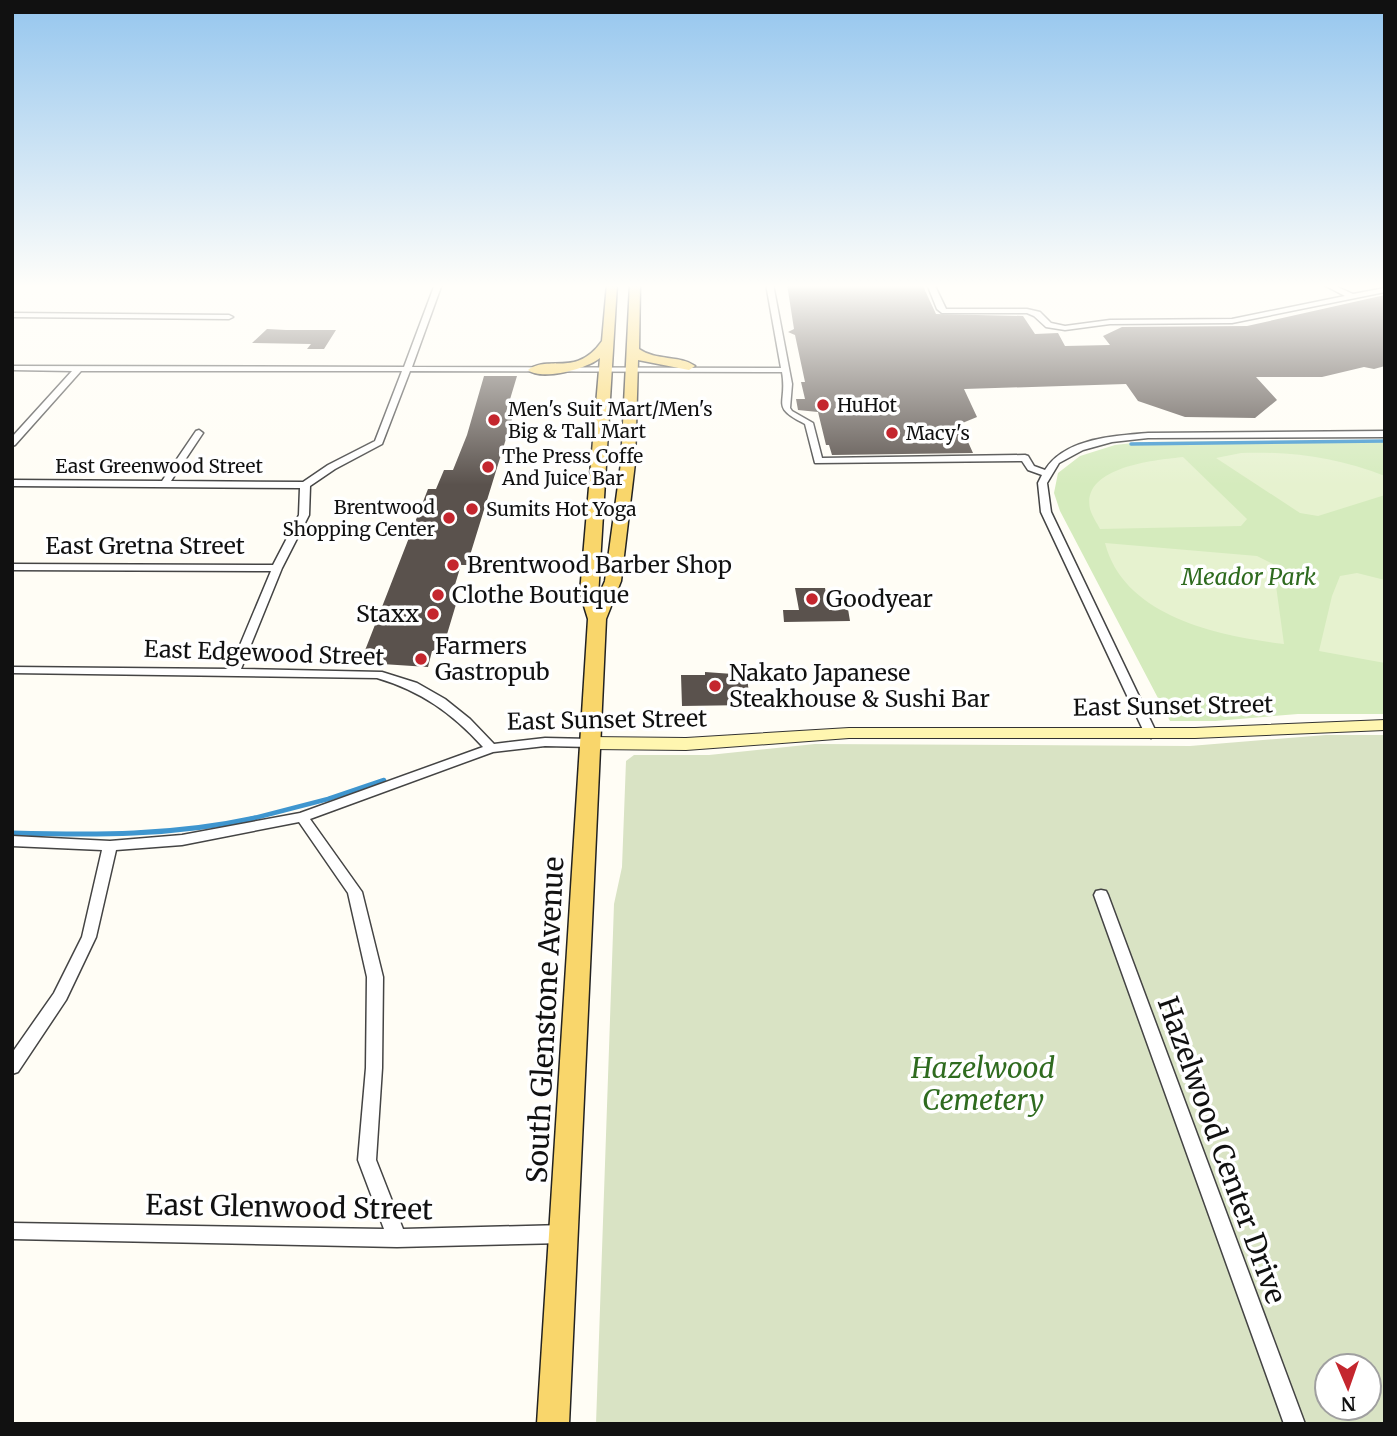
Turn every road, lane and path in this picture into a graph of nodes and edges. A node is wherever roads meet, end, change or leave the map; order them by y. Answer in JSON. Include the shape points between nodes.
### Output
{"nodes":[{"id":1,"x":413,"y":351,"type":"edge"},
{"id":2,"x":601,"y":351,"type":"edge"},
{"id":3,"x":606,"y":351,"type":"edge"},
{"id":4,"x":632,"y":351,"type":"edge"},
{"id":5,"x":635,"y":351,"type":"edge"},
{"id":6,"x":782,"y":351,"type":"edge"},
{"id":7,"x":689,"y":366,"type":"junction"},
{"id":8,"x":12,"y":368,"type":"edge"},
{"id":9,"x":79,"y":368,"type":"junction"},
{"id":10,"x":785,"y":368,"type":"junction"},
{"id":11,"x":405,"y":370,"type":"junction"},
{"id":12,"x":534,"y":370,"type":"junction"},
{"id":13,"x":605,"y":370,"type":"junction"},
{"id":14,"x":653,"y":371,"type":"joint"},
{"id":15,"x":632,"y":375,"type":"junction"},
{"id":16,"x":603,"y":390,"type":"junction"},
{"id":17,"x":199,"y":433,"type":"dead end"},
{"id":18,"x":1385,"y":434,"type":"edge"},
{"id":19,"x":12,"y":443,"type":"edge"},
{"id":20,"x":1044,"y":473,"type":"junction"},
{"id":21,"x":12,"y":483,"type":"edge"},
{"id":22,"x":165,"y":483,"type":"junction"},
{"id":23,"x":305,"y":485,"type":"junction"},
{"id":24,"x":12,"y":567,"type":"edge"},
{"id":25,"x":277,"y":568,"type":"junction"},
{"id":26,"x":597,"y":619,"type":"junction"},
{"id":27,"x":12,"y":670,"type":"edge"},
{"id":28,"x":235,"y":670,"type":"junction"},
{"id":29,"x":1385,"y":724,"type":"edge"},
{"id":30,"x":1152,"y":734,"type":"junction"},
{"id":31,"x":591,"y":743,"type":"junction"},
{"id":32,"x":491,"y":748,"type":"junction"},
{"id":33,"x":302,"y":817,"type":"junction"},
{"id":34,"x":12,"y":841,"type":"edge"},
{"id":35,"x":110,"y":846,"type":"junction"},
{"id":36,"x":1101,"y":895,"type":"dead end"},
{"id":37,"x":12,"y":1067,"type":"edge"},
{"id":38,"x":12,"y":1231,"type":"edge"},
{"id":39,"x":565,"y":1234,"type":"junction"},
{"id":40,"x":397,"y":1238,"type":"junction"},
{"id":41,"x":553,"y":1424,"type":"edge"},
{"id":42,"x":1295,"y":1424,"type":"edge"}],
"edges":[{"from":1,"to":11,"type":"street"},
{"from":2,"to":12,"type":"main road","via":[[585,363]]},
{"from":3,"to":13,"type":"main road","name":"South Glenstone Avenue"},
{"from":4,"to":15,"type":"main road","name":"South Glenstone Avenue"},
{"from":5,"to":7,"type":"main road","via":[[646,360]]},
{"from":6,"to":10,"type":"street"},
{"from":7,"to":10,"type":"street"},
{"from":7,"to":15,"type":"street"},
{"from":8,"to":9,"type":"street"},
{"from":9,"to":11,"type":"street"},
{"from":9,"to":19,"type":"street"},
{"from":10,"to":14,"type":"street"},
{"from":10,"to":20,"type":"street","via":[[786,408],[809,423],[818,461],[1025,458],[1031,468]]},
{"from":11,"to":12,"type":"street"},
{"from":11,"to":23,"type":"street","via":[[379,442],[320,471]]},
{"from":12,"to":13,"type":"street"},
{"from":12,"to":16,"type":"main road","via":[[583,376]]},
{"from":13,"to":15,"type":"street"},
{"from":13,"to":16,"type":"main road","name":"South Glenstone Avenue"},
{"from":14,"to":15,"type":"main road"},
{"from":15,"to":26,"type":"main road","name":"South Glenstone Avenue","via":[[628,463],[613,581]]},
{"from":16,"to":26,"type":"main road","name":"South Glenstone Avenue","via":[[588,593]]},
{"from":17,"to":22,"type":"street"},
{"from":18,"to":20,"type":"street","via":[[1128,437],[1077,448]]},
{"from":20,"to":30,"type":"street","via":[[1040,489],[1046,512]]},
{"from":21,"to":22,"type":"street","name":"East Greenwood Street"},
{"from":22,"to":23,"type":"street","name":"East Greenwood Street"},
{"from":23,"to":25,"type":"street","via":[[304,515]]},
{"from":24,"to":25,"type":"street","name":"East Gretna Street"},
{"from":25,"to":28,"type":"street"},
{"from":26,"to":31,"type":"main road","name":"South Glenstone Avenue"},
{"from":27,"to":28,"type":"street","name":"East Edgewood Street"},
{"from":28,"to":32,"type":"street","name":"East Edgewood Street","via":[[378,674],[411,683],[461,715]]},
{"from":29,"to":30,"type":"main road","name":"East Sunset Street"},
{"from":30,"to":31,"type":"main road","name":"East Sunset Street","via":[[849,733],[686,744]]},
{"from":31,"to":32,"type":"street","name":"East Sunset Street"},
{"from":31,"to":39,"type":"main road","name":"South Glenstone Avenue"},
{"from":32,"to":33,"type":"street","name":"East Sunset Street"},
{"from":33,"to":35,"type":"street","name":"East Sunset Street","via":[[182,840]]},
{"from":33,"to":40,"type":"street","via":[[355,892],[375,977],[367,1160]]},
{"from":34,"to":35,"type":"street","name":"East Sunset Street"},
{"from":35,"to":37,"type":"street","via":[[89,937],[60,996]]},
{"from":36,"to":42,"type":"street","name":"Hazelwood Center Drive"},
{"from":38,"to":40,"type":"street","name":"East Glenwood Street"},
{"from":39,"to":40,"type":"street","name":"East Glenwood Street"},
{"from":39,"to":41,"type":"main road","name":"South Glenstone Avenue"}]}
